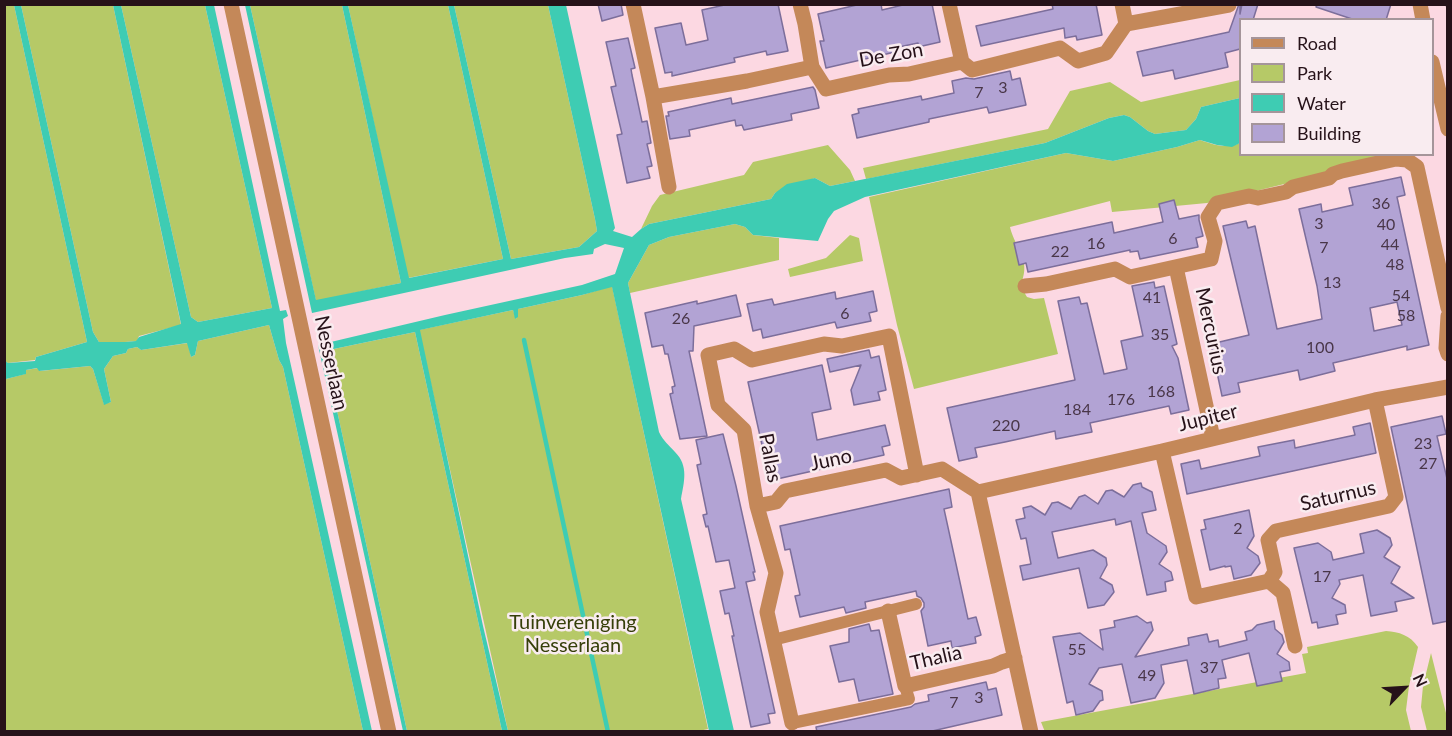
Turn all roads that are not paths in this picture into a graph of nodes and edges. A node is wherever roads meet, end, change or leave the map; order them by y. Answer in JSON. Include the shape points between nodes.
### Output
{"nodes":[{"id":1,"x":231,"y":4,"type":"edge"},
{"id":2,"x":633,"y":4,"type":"edge"},
{"id":3,"x":800,"y":4,"type":"edge"},
{"id":4,"x":949,"y":4,"type":"edge"},
{"id":5,"x":1122,"y":4,"type":"edge"},
{"id":6,"x":1229,"y":5,"type":"edge"},
{"id":7,"x":1126,"y":24,"type":"junction"},
{"id":8,"x":962,"y":62,"type":"junction"},
{"id":9,"x":812,"y":66,"type":"junction"},
{"id":10,"x":1434,"y":70,"type":"edge"},
{"id":11,"x":653,"y":97,"type":"junction"},
{"id":12,"x":1448,"y":129,"type":"edge"},
{"id":13,"x":669,"y":187,"type":"dead end"},
{"id":14,"x":1176,"y":267,"type":"junction"},
{"id":15,"x":1025,"y":286,"type":"dead end"},
{"id":16,"x":1448,"y":308,"type":"edge"},
{"id":17,"x":1448,"y":316,"type":"edge"},
{"id":18,"x":1448,"y":354,"type":"edge"},
{"id":19,"x":1448,"y":387,"type":"edge"},
{"id":20,"x":1375,"y":400,"type":"junction"},
{"id":21,"x":1213,"y":438,"type":"junction"},
{"id":22,"x":1162,"y":451,"type":"junction"},
{"id":23,"x":917,"y":475,"type":"junction"},
{"id":24,"x":978,"y":492,"type":"junction"},
{"id":25,"x":757,"y":506,"type":"junction"},
{"id":26,"x":1269,"y":581,"type":"junction"},
{"id":27,"x":916,"y":604,"type":"dead end"},
{"id":28,"x":888,"y":611,"type":"junction"},
{"id":29,"x":773,"y":640,"type":"junction"},
{"id":30,"x":1295,"y":646,"type":"dead end"},
{"id":31,"x":1015,"y":658,"type":"junction"},
{"id":32,"x":905,"y":686,"type":"junction"},
{"id":33,"x":792,"y":723,"type":"joint"},
{"id":34,"x":389,"y":732,"type":"edge"},
{"id":35,"x":1031,"y":732,"type":"edge"}],
"edges":[{"from":1,"to":34,"type":"street","name":"Nesserlaan"},
{"from":2,"to":11,"type":"street"},
{"from":3,"to":9,"type":"street"},
{"from":4,"to":8,"type":"street"},
{"from":5,"to":7,"type":"street"},
{"from":6,"to":7,"type":"street"},
{"from":7,"to":8,"type":"street","name":"De Zon","via":[[1106,53],[1078,61],[1060,48],[972,70]]},
{"from":8,"to":9,"type":"street","name":"De Zon","via":[[825,89]]},
{"from":9,"to":11,"type":"street"},
{"from":10,"to":12,"type":"street"},
{"from":11,"to":13,"type":"street"},
{"from":14,"to":15,"type":"street","name":"Mercurius","via":[[1130,277],[1115,269]]},
{"from":14,"to":16,"type":"street","name":"Mercurius","via":[[1211,259],[1215,241],[1208,217],[1217,203],[1286,192],[1342,171],[1407,160],[1417,166]]},
{"from":14,"to":21,"type":"street","name":"Mercurius"},
{"from":17,"to":18,"type":"street"},
{"from":19,"to":20,"type":"street","name":"Jupiter"},
{"from":20,"to":21,"type":"street","name":"Jupiter"},
{"from":20,"to":26,"type":"street","name":"Saturnus","via":[[1396,498],[1389,506],[1276,531],[1268,540],[1275,572]]},
{"from":21,"to":22,"type":"street","name":"Jupiter"},
{"from":22,"to":24,"type":"street","name":"Jupiter"},
{"from":22,"to":26,"type":"street","via":[[1196,597]]},
{"from":23,"to":24,"type":"street","via":[[942,469]]},
{"from":23,"to":25,"type":"street","name":"Juno","via":[[901,478],[886,470],[785,491],[776,502]]},
{"from":23,"to":25,"type":"street","name":"Pallas","via":[[889,336],[842,346],[824,344],[752,360],[734,349],[708,355],[718,405],[744,430]]},
{"from":24,"to":31,"type":"street"},
{"from":25,"to":29,"type":"street","name":"Pallas","via":[[776,573],[767,612]]},
{"from":26,"to":30,"type":"street","via":[[1283,592]]},
{"from":27,"to":28,"type":"street"},
{"from":28,"to":29,"type":"street"},
{"from":28,"to":32,"type":"street","name":"Thalia"},
{"from":29,"to":33,"type":"street","name":"Pallas"},
{"from":31,"to":32,"type":"street","name":"Thalia"},
{"from":31,"to":35,"type":"street"},
{"from":32,"to":33,"type":"street","via":[[909,699]]}]}
